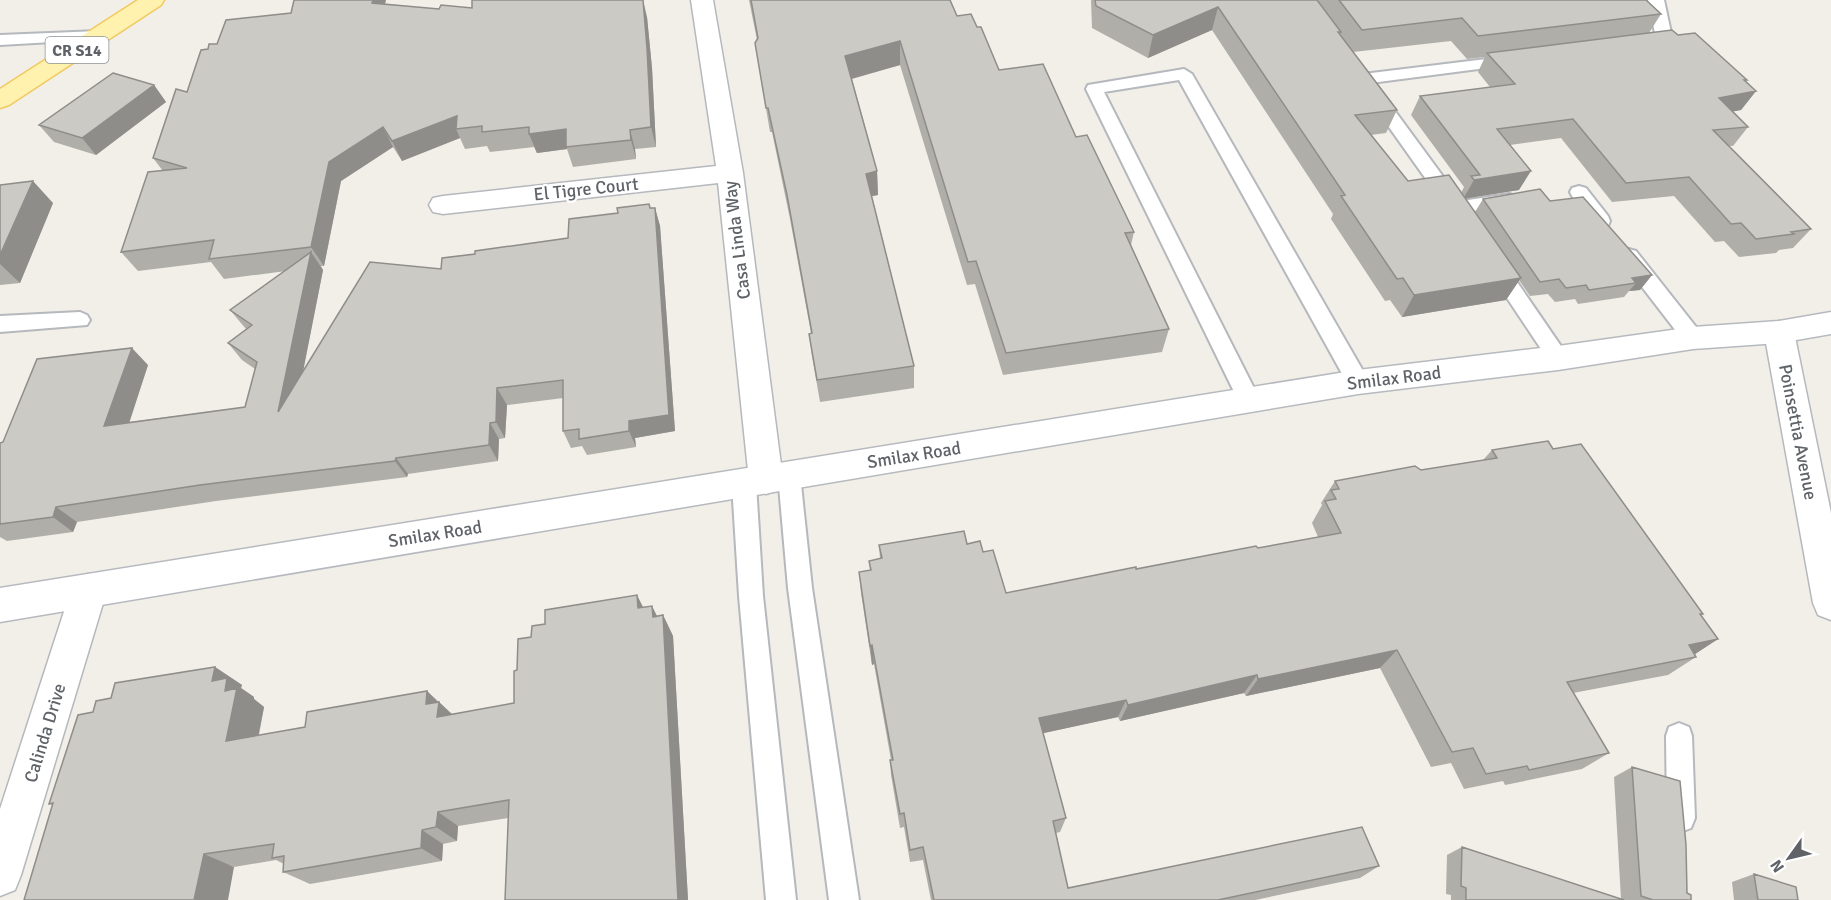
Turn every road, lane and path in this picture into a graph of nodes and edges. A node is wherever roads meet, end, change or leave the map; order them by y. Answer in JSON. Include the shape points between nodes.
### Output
{"nodes":[{"id":1,"x":153,"y":0,"type":"edge"},
{"id":2,"x":702,"y":0,"type":"edge"},
{"id":3,"x":1656,"y":0,"type":"edge"},
{"id":4,"x":99,"y":36,"type":"junction"},
{"id":5,"x":0,"y":40,"type":"edge"},
{"id":6,"x":1630,"y":46,"type":"edge"},
{"id":7,"x":1526,"y":59,"type":"edge"},
{"id":8,"x":1350,"y":62,"type":"edge"},
{"id":9,"x":1363,"y":80,"type":"junction"},
{"id":10,"x":0,"y":100,"type":"edge"},
{"id":11,"x":730,"y":173,"type":"junction"},
{"id":12,"x":1579,"y":192,"type":"dead end"},
{"id":13,"x":1523,"y":198,"type":"edge"},
{"id":14,"x":443,"y":205,"type":"dead end"},
{"id":15,"x":1457,"y":208,"type":"junction"},
{"id":16,"x":1469,"y":227,"type":"edge"},
{"id":17,"x":1482,"y":246,"type":"edge"},
{"id":18,"x":80,"y":320,"type":"dead end"},
{"id":19,"x":1831,"y":323,"type":"edge"},
{"id":20,"x":0,"y":324,"type":"edge"},
{"id":21,"x":1779,"y":332,"type":"junction"},
{"id":22,"x":1693,"y":338,"type":"junction"},
{"id":23,"x":1558,"y":358,"type":"junction"},
{"id":24,"x":1358,"y":382,"type":"junction"},
{"id":25,"x":1250,"y":400,"type":"junction"},
{"id":26,"x":766,"y":480,"type":"junction"},
{"id":27,"x":89,"y":590,"type":"junction"},
{"id":28,"x":1831,"y":603,"type":"edge"},
{"id":29,"x":0,"y":605,"type":"edge"},
{"id":30,"x":1679,"y":736,"type":"dead end"},
{"id":31,"x":1682,"y":842,"type":"edge"},
{"id":32,"x":0,"y":876,"type":"edge"},
{"id":33,"x":781,"y":900,"type":"edge"},
{"id":34,"x":844,"y":900,"type":"edge"}],
"edges":[{"from":1,"to":4,"type":"main road","number":"CR S14"},
{"from":2,"to":11,"type":"street","name":"Casa Linda Way"},
{"from":3,"to":6,"type":"lane","via":[[1665,42]]},
{"from":4,"to":5,"type":"lane"},
{"from":4,"to":10,"type":"main road","number":"CR S14"},
{"from":7,"to":9,"type":"lane"},
{"from":8,"to":9,"type":"lane"},
{"from":9,"to":15,"type":"lane"},
{"from":11,"to":14,"type":"street","name":"El Tigre Court"},
{"from":11,"to":26,"type":"street","name":"Casa Linda Way"},
{"from":12,"to":22,"type":"lane"},
{"from":13,"to":15,"type":"lane"},
{"from":15,"to":16,"type":"lane"},
{"from":17,"to":23,"type":"lane"},
{"from":18,"to":20,"type":"lane"},
{"from":19,"to":21,"type":"street","name":"Smilax Road"},
{"from":21,"to":22,"type":"street","name":"Smilax Road"},
{"from":21,"to":28,"type":"street","name":"Poinsettia Avenue"},
{"from":22,"to":23,"type":"street","name":"Smilax Road"},
{"from":23,"to":24,"type":"street","name":"Smilax Road"},
{"from":24,"to":25,"type":"street","name":"Smilax Road"},
{"from":24,"to":25,"type":"lane","via":[[1184,74],[1094,89]]},
{"from":25,"to":26,"type":"street","name":"Smilax Road"},
{"from":26,"to":27,"type":"street","name":"Smilax Road"},
{"from":26,"to":33,"type":"lane","via":[[751,596]]},
{"from":26,"to":34,"type":"lane","via":[[800,588]]},
{"from":27,"to":29,"type":"street","name":"Smilax Road"},
{"from":27,"to":32,"type":"street","name":"Calinda Drive"},
{"from":30,"to":31,"type":"lane"}]}
